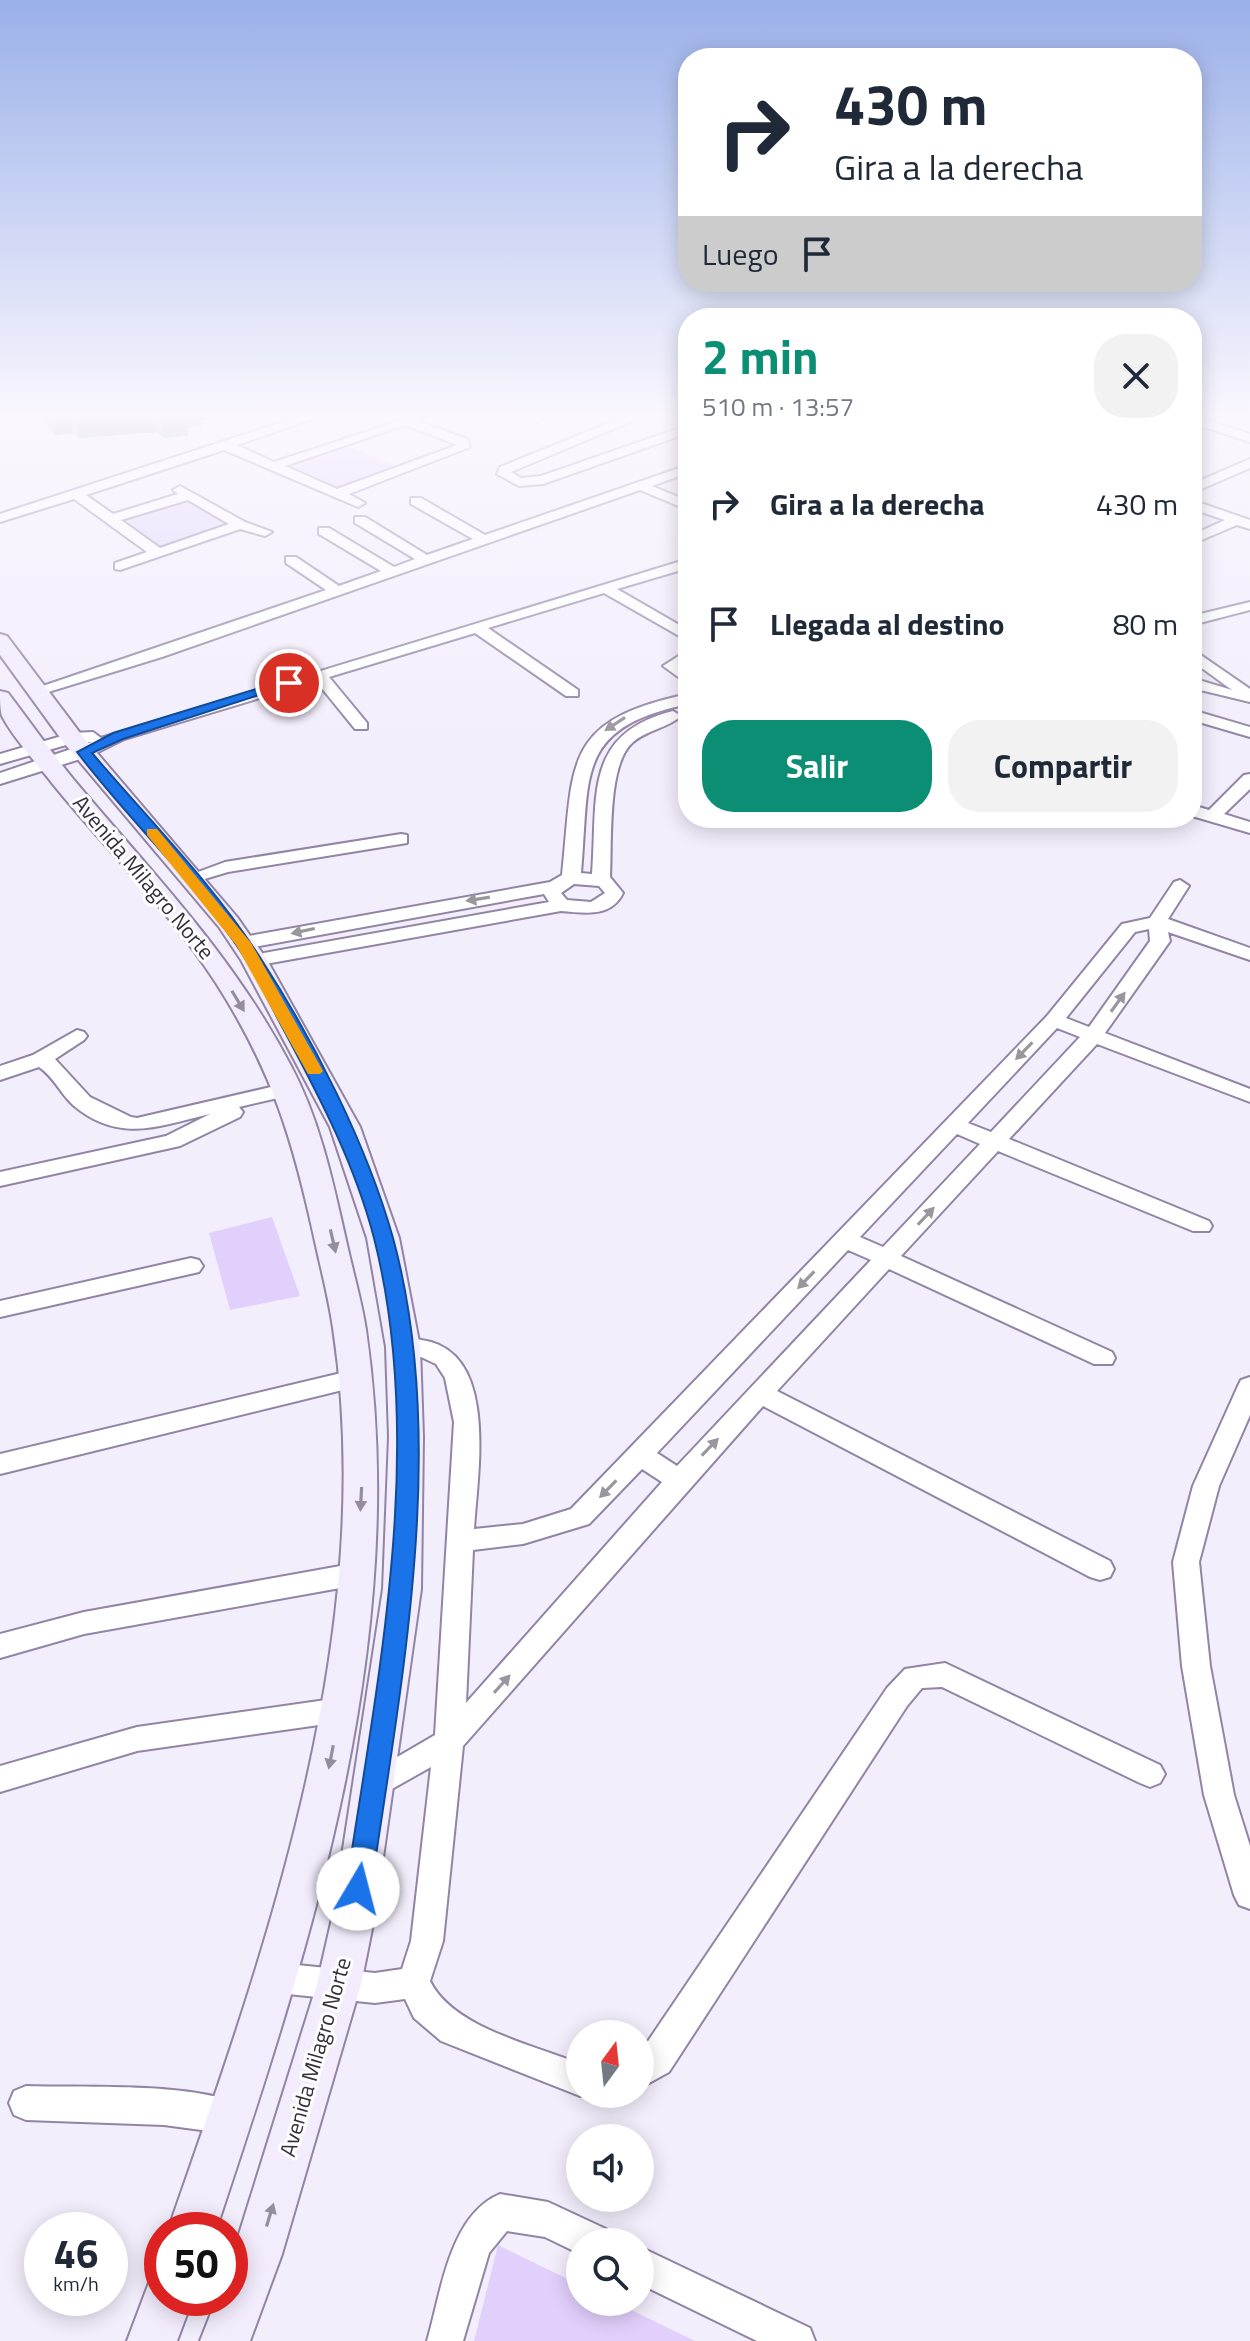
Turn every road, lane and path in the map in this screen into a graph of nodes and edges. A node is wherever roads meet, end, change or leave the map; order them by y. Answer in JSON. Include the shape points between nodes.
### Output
{"nodes":[{"id":1,"x":117,"y":523,"type":"edge"},
{"id":2,"x":237,"y":523,"type":"edge"},
{"id":3,"x":365,"y":523,"type":"edge"},
{"id":4,"x":455,"y":523,"type":"edge"},
{"id":5,"x":533,"y":523,"type":"edge"},
{"id":6,"x":1240,"y":523,"type":"edge"},
{"id":7,"x":240,"y":525,"type":"junction"},
{"id":8,"x":324,"y":531,"type":"dead end"},
{"id":9,"x":265,"y":532,"type":"dead end"},
{"id":10,"x":1202,"y":537,"type":"edge"},
{"id":11,"x":484,"y":540,"type":"junction"},
{"id":12,"x":159,"y":554,"type":"junction"},
{"id":13,"x":291,"y":560,"type":"dead end"},
{"id":14,"x":427,"y":561,"type":"junction"},
{"id":15,"x":120,"y":566,"type":"dead end"},
{"id":16,"x":678,"y":566,"type":"edge"},
{"id":17,"x":393,"y":572,"type":"junction"},
{"id":18,"x":605,"y":588,"type":"junction"},
{"id":19,"x":338,"y":592,"type":"junction"},
{"id":20,"x":1250,"y":592,"type":"edge"},
{"id":21,"x":1202,"y":605,"type":"edge"},
{"id":22,"x":1250,"y":606,"type":"edge"},
{"id":23,"x":1202,"y":618,"type":"edge"},
{"id":24,"x":475,"y":626,"type":"junction"},
{"id":25,"x":678,"y":630,"type":"edge"},
{"id":26,"x":0,"y":640,"type":"edge"},
{"id":27,"x":1202,"y":662,"type":"edge"},
{"id":28,"x":318,"y":674,"type":"junction"},
{"id":29,"x":1202,"y":686,"type":"edge"},
{"id":30,"x":39,"y":690,"type":"junction"},
{"id":31,"x":572,"y":693,"type":"dead end"},
{"id":32,"x":0,"y":698,"type":"edge"},
{"id":33,"x":1250,"y":698,"type":"edge"},
{"id":34,"x":678,"y":702,"type":"edge"},
{"id":35,"x":678,"y":717,"type":"edge"},
{"id":36,"x":1202,"y":718,"type":"edge"},
{"id":37,"x":361,"y":726,"type":"dead end"},
{"id":38,"x":1250,"y":732,"type":"edge"},
{"id":39,"x":78,"y":745,"type":"junction"},
{"id":40,"x":43,"y":755,"type":"junction"},
{"id":41,"x":0,"y":759,"type":"edge"},
{"id":42,"x":0,"y":779,"type":"edge"},
{"id":43,"x":1250,"y":779,"type":"edge"},
{"id":44,"x":1202,"y":813,"type":"edge"},
{"id":45,"x":1212,"y":816,"type":"junction"},
{"id":46,"x":1250,"y":828,"type":"edge"},
{"id":47,"x":401,"y":839,"type":"dead end"},
{"id":48,"x":191,"y":878,"type":"junction"},
{"id":49,"x":601,"y":880,"type":"junction"},
{"id":50,"x":1180,"y":886,"type":"dead end"},
{"id":51,"x":562,"y":890,"type":"junction"},
{"id":52,"x":1157,"y":922,"type":"junction"},
{"id":53,"x":249,"y":952,"type":"junction"},
{"id":54,"x":1250,"y":954,"type":"edge"},
{"id":55,"x":1054,"y":1020,"type":"junction"},
{"id":56,"x":77,"y":1036,"type":"dead end"},
{"id":57,"x":1092,"y":1037,"type":"junction"},
{"id":58,"x":39,"y":1060,"type":"junction"},
{"id":59,"x":0,"y":1074,"type":"edge"},
{"id":60,"x":288,"y":1089,"type":"junction"},
{"id":61,"x":1250,"y":1096,"type":"edge"},
{"id":62,"x":246,"y":1101,"type":"junction"},
{"id":63,"x":954,"y":1125,"type":"junction"},
{"id":64,"x":995,"y":1141,"type":"junction"},
{"id":65,"x":0,"y":1179,"type":"edge"},
{"id":66,"x":1201,"y":1226,"type":"dead end"},
{"id":67,"x":845,"y":1239,"type":"junction"},
{"id":68,"x":885,"y":1260,"type":"junction"},
{"id":69,"x":191,"y":1266,"type":"dead end"},
{"id":70,"x":0,"y":1309,"type":"edge"},
{"id":71,"x":403,"y":1347,"type":"junction"},
{"id":72,"x":1103,"y":1358,"type":"dead end"},
{"id":73,"x":358,"y":1378,"type":"junction"},
{"id":74,"x":1250,"y":1386,"type":"edge"},
{"id":75,"x":761,"y":1394,"type":"junction"},
{"id":76,"x":640,"y":1455,"type":"junction"},
{"id":77,"x":0,"y":1464,"type":"edge"},
{"id":78,"x":679,"y":1480,"type":"junction"},
{"id":79,"x":461,"y":1541,"type":"junction"},
{"id":80,"x":1100,"y":1569,"type":"dead end"},
{"id":81,"x":357,"y":1574,"type":"junction"},
{"id":82,"x":0,"y":1646,"type":"edge"},
{"id":83,"x":340,"y":1710,"type":"junction"},
{"id":84,"x":449,"y":1742,"type":"junction"},
{"id":85,"x":1150,"y":1774,"type":"dead end"},
{"id":86,"x":0,"y":1779,"type":"edge"},
{"id":87,"x":374,"y":1786,"type":"junction"},
{"id":88,"x":1250,"y":1895,"type":"edge"},
{"id":89,"x":278,"y":1978,"type":"junction"},
{"id":90,"x":414,"y":1982,"type":"junction"},
{"id":91,"x":339,"y":1984,"type":"junction"},
{"id":92,"x":654,"y":2063,"type":"edge"},
{"id":93,"x":566,"y":2074,"type":"edge"},
{"id":94,"x":26,"y":2103,"type":"dead end"},
{"id":95,"x":231,"y":2117,"type":"junction"},
{"id":96,"x":198,"y":2212,"type":"edge"},
{"id":97,"x":566,"y":2229,"type":"edge"},
{"id":98,"x":258,"y":2254,"type":"junction"},
{"id":99,"x":654,"y":2272,"type":"edge"},
{"id":100,"x":161,"y":2316,"type":"edge"},
{"id":101,"x":152,"y":2341,"type":"edge"},
{"id":102,"x":225,"y":2341,"type":"edge"},
{"id":103,"x":242,"y":2341,"type":"edge"},
{"id":104,"x":445,"y":2341,"type":"edge"},
{"id":105,"x":797,"y":2341,"type":"edge"}],
"edges":[{"from":1,"to":12,"type":"street"},
{"from":2,"to":7,"type":"street"},
{"from":3,"to":14,"type":"street"},
{"from":4,"to":11,"type":"street"},
{"from":5,"to":11,"type":"street"},
{"from":6,"to":10,"type":"street"},
{"from":7,"to":9,"type":"street"},
{"from":7,"to":12,"type":"street"},
{"from":8,"to":17,"type":"street"},
{"from":11,"to":14,"type":"street"},
{"from":12,"to":15,"type":"street"},
{"from":13,"to":19,"type":"street"},
{"from":14,"to":17,"type":"street"},
{"from":16,"to":18,"type":"street"},
{"from":17,"to":19,"type":"street"},
{"from":18,"to":24,"type":"street"},
{"from":18,"to":25,"type":"street"},
{"from":19,"to":30,"type":"street"},
{"from":20,"to":21,"type":"street"},
{"from":22,"to":23,"type":"street"},
{"from":24,"to":28,"type":"street"},
{"from":24,"to":31,"type":"street"},
{"from":26,"to":30,"type":"main road","name":"Avenida Milagro Norte"},
{"from":27,"to":33,"type":"street"},
{"from":28,"to":37,"type":"street"},
{"from":28,"to":39,"type":"street"},
{"from":29,"to":33,"type":"street"},
{"from":30,"to":39,"type":"main road","name":"Avenida Milagro Norte"},
{"from":32,"to":40,"type":"main road","name":"Avenida Milagro Norte"},
{"from":34,"to":51,"type":"street","one_way":true,"via":[[628,716],[601,734],[586,754]]},
{"from":35,"to":49,"type":"street","via":[[645,726],[611,758]]},
{"from":36,"to":38,"type":"street"},
{"from":39,"to":40,"type":"street"},
{"from":39,"to":48,"type":"main road","name":"Avenida Milagro Norte"},
{"from":40,"to":41,"type":"street"},
{"from":40,"to":42,"type":"street"},
{"from":40,"to":60,"type":"main road","name":"Avenida Milagro Norte","one_way":true,"via":[[192,931]]},
{"from":43,"to":45,"type":"street"},
{"from":44,"to":45,"type":"street"},
{"from":45,"to":46,"type":"street"},
{"from":47,"to":48,"type":"street","via":[[225,867]]},
{"from":48,"to":53,"type":"main road","name":"Avenida Milagro Norte"},
{"from":49,"to":51,"type":"street"},
{"from":49,"to":51,"type":"street","via":[[614,893],[605,904],[583,909]]},
{"from":50,"to":52,"type":"street"},
{"from":51,"to":53,"type":"street"},
{"from":52,"to":54,"type":"street"},
{"from":52,"to":55,"type":"street","via":[[1129,928]]},
{"from":57,"to":52,"type":"street","one_way":true,"via":[[1160,941]]},
{"from":53,"to":71,"type":"main road","name":"Avenida Milagro Norte","via":[[345,1127],[383,1238]]},
{"from":55,"to":57,"type":"street"},
{"from":55,"to":63,"type":"street","one_way":true},
{"from":56,"to":58,"type":"street"},
{"from":57,"to":61,"type":"street"},
{"from":57,"to":64,"type":"street"},
{"from":58,"to":59,"type":"street"},
{"from":58,"to":62,"type":"street","via":[[50,1064],[94,1110],[137,1125]]},
{"from":60,"to":62,"type":"street"},
{"from":60,"to":73,"type":"main road","name":"Avenida Milagro Norte","one_way":true,"via":[[334,1242]]},
{"from":62,"to":65,"type":"street","via":[[224,1118],[172,1141]]},
{"from":63,"to":64,"type":"street"},
{"from":63,"to":67,"type":"street"},
{"from":64,"to":66,"type":"street"},
{"from":68,"to":64,"type":"street","one_way":true},
{"from":67,"to":68,"type":"street"},
{"from":67,"to":76,"type":"street","one_way":true},
{"from":68,"to":72,"type":"street"},
{"from":68,"to":75,"type":"street"},
{"from":69,"to":70,"type":"street"},
{"from":71,"to":79,"type":"street","via":[[425,1347],[445,1355],[456,1373],[467,1422]]},
{"from":71,"to":87,"type":"main road","name":"Avenida Milagro Norte","via":[[402,1589]]},
{"from":73,"to":77,"type":"street"},
{"from":73,"to":81,"type":"main road","name":"Avenida Milagro Norte","one_way":true,"via":[[363,1465]]},
{"from":74,"to":88,"type":"street","via":[[1206,1486],[1186,1562],[1196,1666],[1219,1795]]},
{"from":78,"to":75,"type":"street","one_way":true},
{"from":75,"to":80,"type":"street"},
{"from":76,"to":78,"type":"street"},
{"from":76,"to":79,"type":"street","one_way":true,"via":[[580,1517],[523,1534]]},
{"from":84,"to":78,"type":"street","one_way":true},
{"from":79,"to":84,"type":"street"},
{"from":81,"to":82,"type":"street","via":[[84,1623]]},
{"from":81,"to":83,"type":"main road","name":"Avenida Milagro Norte"},
{"from":83,"to":86,"type":"street","via":[[137,1739]]},
{"from":83,"to":89,"type":"main road","name":"Avenida Milagro Norte","one_way":true},
{"from":84,"to":87,"type":"street"},
{"from":84,"to":90,"type":"street","via":[[427,1941]]},
{"from":85,"to":92,"type":"street","via":[[945,1675],[915,1677]]},
{"from":87,"to":91,"type":"main road","name":"Avenida Milagro Norte"},
{"from":89,"to":91,"type":"street"},
{"from":89,"to":95,"type":"main road","name":"Avenida Milagro Norte"},
{"from":90,"to":91,"type":"street","via":[[375,1988]]},
{"from":90,"to":93,"type":"street","via":[[426,2007],[453,2030]]},
{"from":98,"to":91,"type":"main road","name":"Avenida Milagro Norte","one_way":true},
{"from":94,"to":95,"type":"street","via":[[164,2108]]},
{"from":95,"to":96,"type":"main road","name":"Avenida Milagro Norte"},
{"from":97,"to":104,"type":"street","via":[[548,2220],[500,2212],[474,2243]]},
{"from":98,"to":102,"type":"main road","name":"Avenida Milagro Norte"},
{"from":98,"to":103,"type":"main road"},
{"from":99,"to":105,"type":"street"},
{"from":100,"to":101,"type":"main road"}]}
